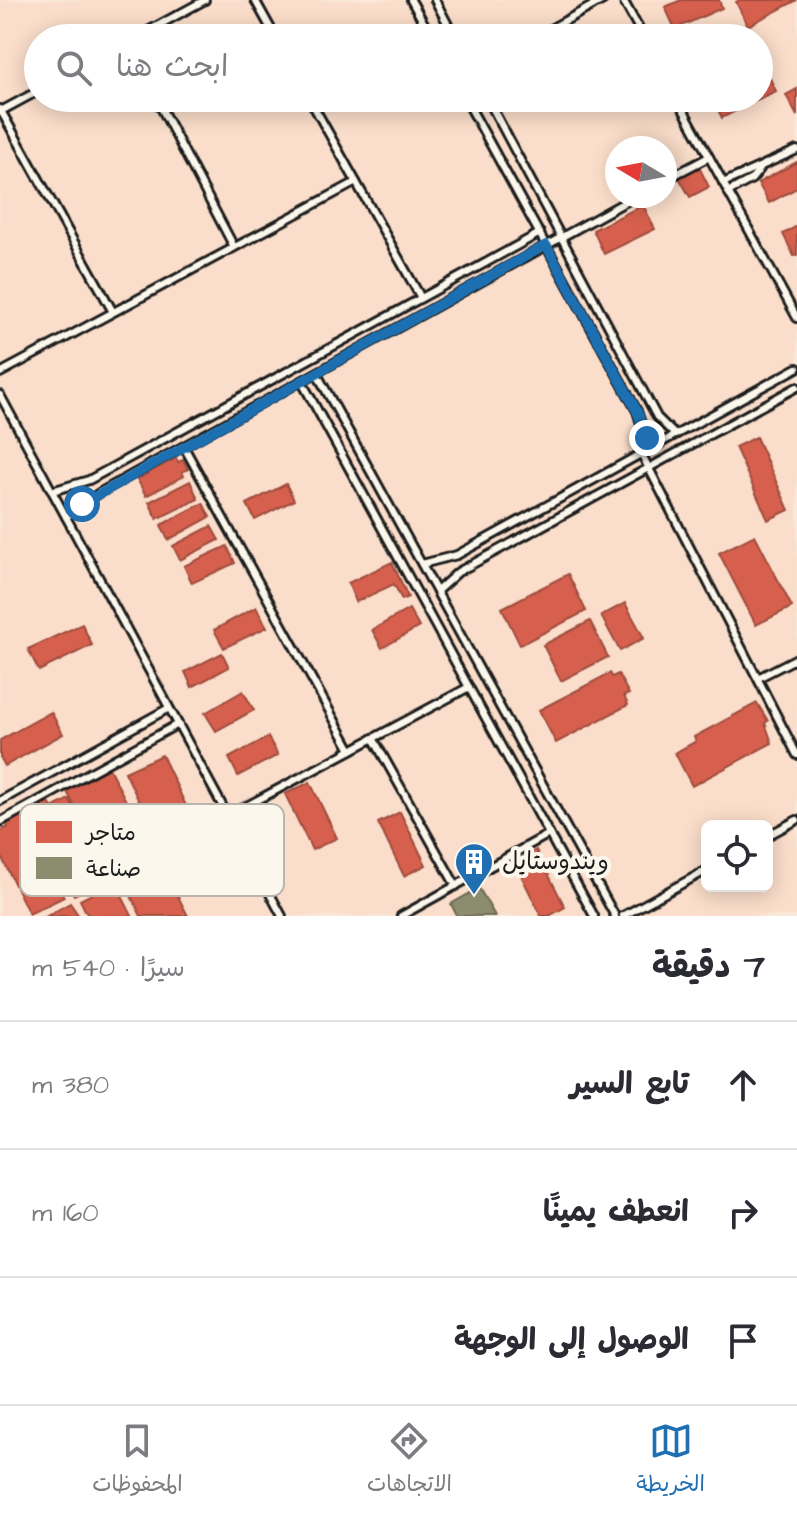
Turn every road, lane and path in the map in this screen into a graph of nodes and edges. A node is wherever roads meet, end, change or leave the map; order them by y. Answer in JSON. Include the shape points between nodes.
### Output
{"nodes":[{"id":1,"x":205,"y":0,"type":"edge"},
{"id":2,"x":255,"y":0,"type":"edge"},
{"id":3,"x":411,"y":0,"type":"edge"},
{"id":4,"x":435,"y":0,"type":"edge"},
{"id":5,"x":603,"y":0,"type":"edge"},
{"id":6,"x":623,"y":0,"type":"edge"},
{"id":7,"x":161,"y":24,"type":"edge"},
{"id":8,"x":268,"y":24,"type":"edge"},
{"id":9,"x":424,"y":24,"type":"edge"},
{"id":10,"x":448,"y":24,"type":"edge"},
{"id":11,"x":559,"y":24,"type":"edge"},
{"id":12,"x":636,"y":24,"type":"edge"},
{"id":13,"x":24,"y":98,"type":"edge"},
{"id":14,"x":1,"y":110,"type":"edge"},
{"id":15,"x":163,"y":112,"type":"edge"},
{"id":16,"x":317,"y":112,"type":"edge"},
{"id":17,"x":473,"y":112,"type":"edge"},
{"id":18,"x":494,"y":112,"type":"edge"},
{"id":19,"x":685,"y":112,"type":"edge"},
{"id":20,"x":502,"y":127,"type":"junction"},
{"id":21,"x":486,"y":135,"type":"junction"},
{"id":22,"x":797,"y":150,"type":"edge"},
{"id":23,"x":709,"y":157,"type":"junction"},
{"id":24,"x":760,"y":169,"type":"junction"},
{"id":25,"x":677,"y":174,"type":"edge"},
{"id":26,"x":356,"y":182,"type":"junction"},
{"id":27,"x":723,"y":183,"type":"junction"},
{"id":28,"x":728,"y":192,"type":"junction"},
{"id":29,"x":614,"y":208,"type":"edge"},
{"id":30,"x":540,"y":233,"type":"junction"},
{"id":31,"x":561,"y":236,"type":"junction"},
{"id":32,"x":546,"y":245,"type":"junction"},
{"id":33,"x":234,"y":247,"type":"junction"},
{"id":34,"x":421,"y":298,"type":"junction"},
{"id":35,"x":113,"y":312,"type":"junction"},
{"id":36,"x":797,"y":318,"type":"edge"},
{"id":37,"x":797,"y":368,"type":"edge"},
{"id":38,"x":0,"y":373,"type":"edge"},
{"id":39,"x":317,"y":374,"type":"junction"},
{"id":40,"x":302,"y":382,"type":"junction"},
{"id":41,"x":797,"y":387,"type":"edge"},
{"id":42,"x":0,"y":395,"type":"edge"},
{"id":43,"x":675,"y":435,"type":"junction"},
{"id":44,"x":184,"y":447,"type":"junction"},
{"id":45,"x":649,"y":449,"type":"junction"},
{"id":46,"x":641,"y":453,"type":"junction"},
{"id":47,"x":649,"y":468,"type":"junction"},
{"id":48,"x":52,"y":491,"type":"junction"},
{"id":49,"x":66,"y":517,"type":"junction"},
{"id":50,"x":422,"y":564,"type":"junction"},
{"id":51,"x":437,"y":591,"type":"junction"},
{"id":52,"x":797,"y":658,"type":"edge"},
{"id":53,"x":758,"y":678,"type":"junction"},
{"id":54,"x":469,"y":687,"type":"junction"},
{"id":55,"x":169,"y":708,"type":"junction"},
{"id":56,"x":178,"y":724,"type":"junction"},
{"id":57,"x":373,"y":738,"type":"junction"},
{"id":58,"x":351,"y":750,"type":"junction"},
{"id":59,"x":525,"y":751,"type":"junction"},
{"id":60,"x":797,"y":755,"type":"edge"},
{"id":61,"x":509,"y":760,"type":"junction"},
{"id":62,"x":0,"y":800,"type":"edge"},
{"id":63,"x":33,"y":804,"type":"edge"},
{"id":64,"x":221,"y":804,"type":"edge"},
{"id":65,"x":250,"y":804,"type":"edge"},
{"id":66,"x":20,"y":811,"type":"edge"},
{"id":67,"x":797,"y":820,"type":"edge"},
{"id":68,"x":0,"y":822,"type":"edge"},
{"id":69,"x":773,"y":833,"type":"edge"},
{"id":70,"x":549,"y":834,"type":"junction"},
{"id":71,"x":701,"y":873,"type":"edge"},
{"id":72,"x":456,"y":886,"type":"junction"},
{"id":73,"x":271,"y":896,"type":"edge"},
{"id":74,"x":282,"y":916,"type":"edge"},
{"id":75,"x":401,"y":916,"type":"edge"},
{"id":76,"x":594,"y":916,"type":"edge"},
{"id":77,"x":615,"y":916,"type":"edge"},
{"id":78,"x":623,"y":916,"type":"edge"}],
"edges":[{"from":1,"to":7,"type":"lane"},
{"from":2,"to":8,"type":"lane"},
{"from":3,"to":9,"type":"lane"},
{"from":4,"to":10,"type":"lane"},
{"from":5,"to":11,"type":"lane"},
{"from":6,"to":12,"type":"lane"},
{"from":13,"to":14,"type":"lane"},
{"from":14,"to":35,"type":"lane"},
{"from":15,"to":33,"type":"lane"},
{"from":16,"to":26,"type":"lane"},
{"from":17,"to":21,"type":"lane"},
{"from":18,"to":20,"type":"lane"},
{"from":19,"to":23,"type":"lane"},
{"from":20,"to":21,"type":"lane"},
{"from":20,"to":31,"type":"lane"},
{"from":21,"to":30,"type":"lane"},
{"from":22,"to":24,"type":"lane"},
{"from":23,"to":25,"type":"lane"},
{"from":23,"to":27,"type":"lane"},
{"from":24,"to":27,"type":"lane"},
{"from":24,"to":28,"type":"lane"},
{"from":26,"to":33,"type":"lane"},
{"from":26,"to":34,"type":"lane"},
{"from":27,"to":28,"type":"lane"},
{"from":28,"to":36,"type":"lane"},
{"from":29,"to":31,"type":"lane"},
{"from":30,"to":32,"type":"lane"},
{"from":30,"to":34,"type":"lane"},
{"from":31,"to":32,"type":"lane"},
{"from":31,"to":43,"type":"lane","via":[[657,417]]},
{"from":32,"to":39,"type":"lane"},
{"from":32,"to":45,"type":"lane","via":[[637,411]]},
{"from":33,"to":35,"type":"lane"},
{"from":34,"to":48,"type":"lane","via":[[89,480]]},
{"from":35,"to":38,"type":"lane"},
{"from":37,"to":43,"type":"lane"},
{"from":39,"to":40,"type":"lane"},
{"from":39,"to":50,"type":"lane"},
{"from":40,"to":44,"type":"lane"},
{"from":40,"to":54,"type":"lane"},
{"from":41,"to":47,"type":"lane"},
{"from":42,"to":48,"type":"lane"},
{"from":43,"to":45,"type":"lane"},
{"from":44,"to":49,"type":"lane"},
{"from":44,"to":58,"type":"lane"},
{"from":45,"to":46,"type":"lane"},
{"from":46,"to":47,"type":"lane"},
{"from":46,"to":50,"type":"lane","via":[[457,555]]},
{"from":47,"to":51,"type":"lane","via":[[458,572]]},
{"from":47,"to":53,"type":"lane"},
{"from":48,"to":49,"type":"lane"},
{"from":49,"to":55,"type":"lane"},
{"from":50,"to":51,"type":"lane"},
{"from":51,"to":59,"type":"lane"},
{"from":52,"to":53,"type":"lane"},
{"from":53,"to":60,"type":"lane"},
{"from":54,"to":57,"type":"lane"},
{"from":54,"to":61,"type":"lane"},
{"from":55,"to":56,"type":"lane"},
{"from":55,"to":62,"type":"lane"},
{"from":56,"to":63,"type":"lane"},
{"from":56,"to":64,"type":"lane"},
{"from":57,"to":58,"type":"lane"},
{"from":57,"to":72,"type":"lane"},
{"from":58,"to":65,"type":"lane"},
{"from":59,"to":61,"type":"lane"},
{"from":59,"to":77,"type":"lane"},
{"from":61,"to":70,"type":"lane"},
{"from":66,"to":68,"type":"lane"},
{"from":67,"to":69,"type":"lane"},
{"from":70,"to":72,"type":"lane"},
{"from":70,"to":76,"type":"lane"},
{"from":71,"to":78,"type":"lane"},
{"from":72,"to":75,"type":"lane"},
{"from":73,"to":74,"type":"lane"}]}
